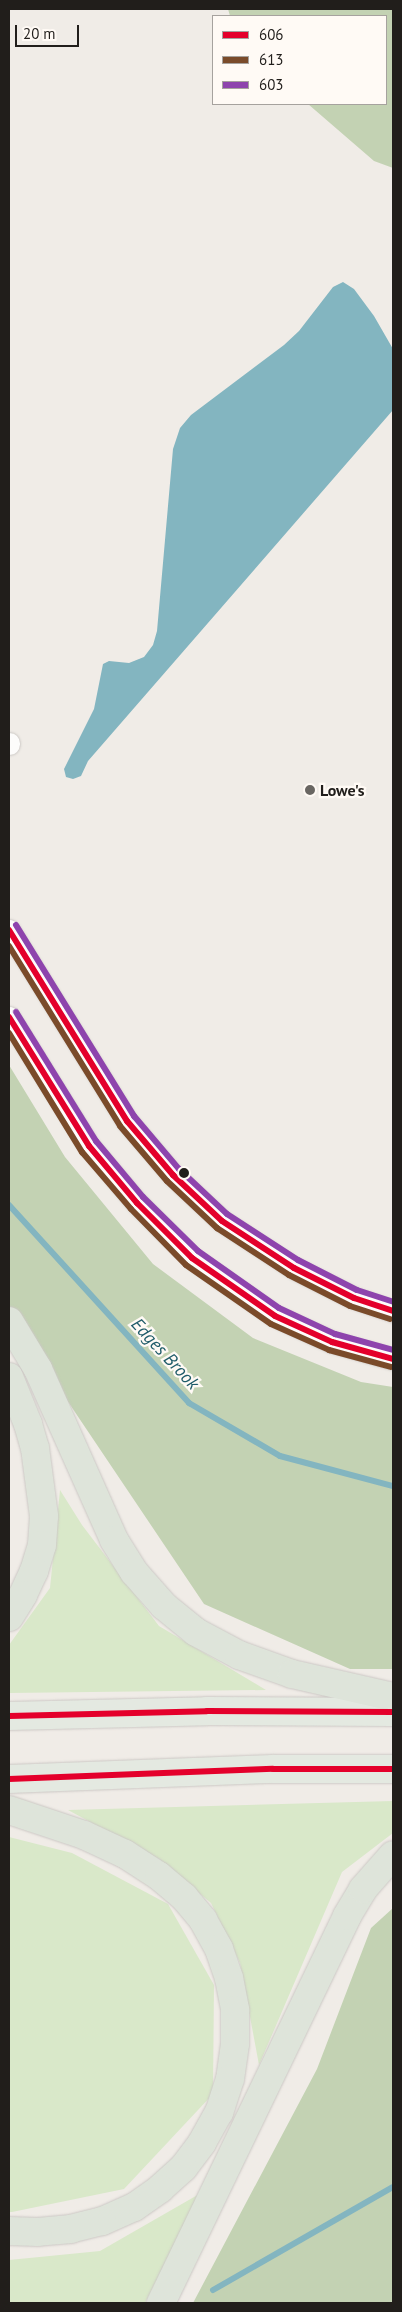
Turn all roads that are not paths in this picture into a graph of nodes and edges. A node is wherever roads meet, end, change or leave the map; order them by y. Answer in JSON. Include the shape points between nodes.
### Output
{"nodes":[{"id":1,"x":9,"y":930,"type":"edge"},
{"id":2,"x":9,"y":1017,"type":"edge"},
{"id":3,"x":393,"y":1311,"type":"edge"},
{"id":4,"x":9,"y":1321,"type":"edge"},
{"id":5,"x":393,"y":1359,"type":"edge"},
{"id":6,"x":9,"y":1377,"type":"edge"},
{"id":7,"x":9,"y":1616,"type":"edge"},
{"id":8,"x":393,"y":1697,"type":"edge"},
{"id":9,"x":393,"y":1712,"type":"edge"},
{"id":10,"x":9,"y":1716,"type":"edge"},
{"id":11,"x":393,"y":1768,"type":"edge"},
{"id":12,"x":9,"y":1779,"type":"edge"},
{"id":13,"x":9,"y":1810,"type":"edge"},
{"id":14,"x":393,"y":1855,"type":"edge"},
{"id":15,"x":9,"y":2231,"type":"edge"},
{"id":16,"x":161,"y":2303,"type":"edge"}],
"edges":[{"from":1,"to":3,"type":"street","via":[[127,1120],[172,1175],[222,1221],[294,1268],[354,1298]]},
{"from":2,"to":5,"type":"street","via":[[89,1146],[136,1203],[192,1258],[275,1316],[332,1342]]},
{"from":4,"to":8,"type":"highway","via":[[38,1369],[114,1540],[134,1572],[164,1606],[196,1632],[239,1655],[292,1674]]},
{"from":6,"to":7,"type":"highway","via":[[35,1448],[44,1516],[42,1546],[34,1571]]},
{"from":9,"to":10,"type":"highway","via":[[207,1711]]},
{"from":11,"to":12,"type":"highway"},
{"from":13,"to":15,"type":"highway","via":[[84,1834],[125,1854],[184,1897],[204,1920],[229,1978],[235,2010],[236,2044],[230,2079],[219,2112],[183,2168],[160,2189],[134,2207],[94,2223],[71,2229]]},
{"from":14,"to":16,"type":"highway","via":[[363,1889],[347,1916]]}]}
